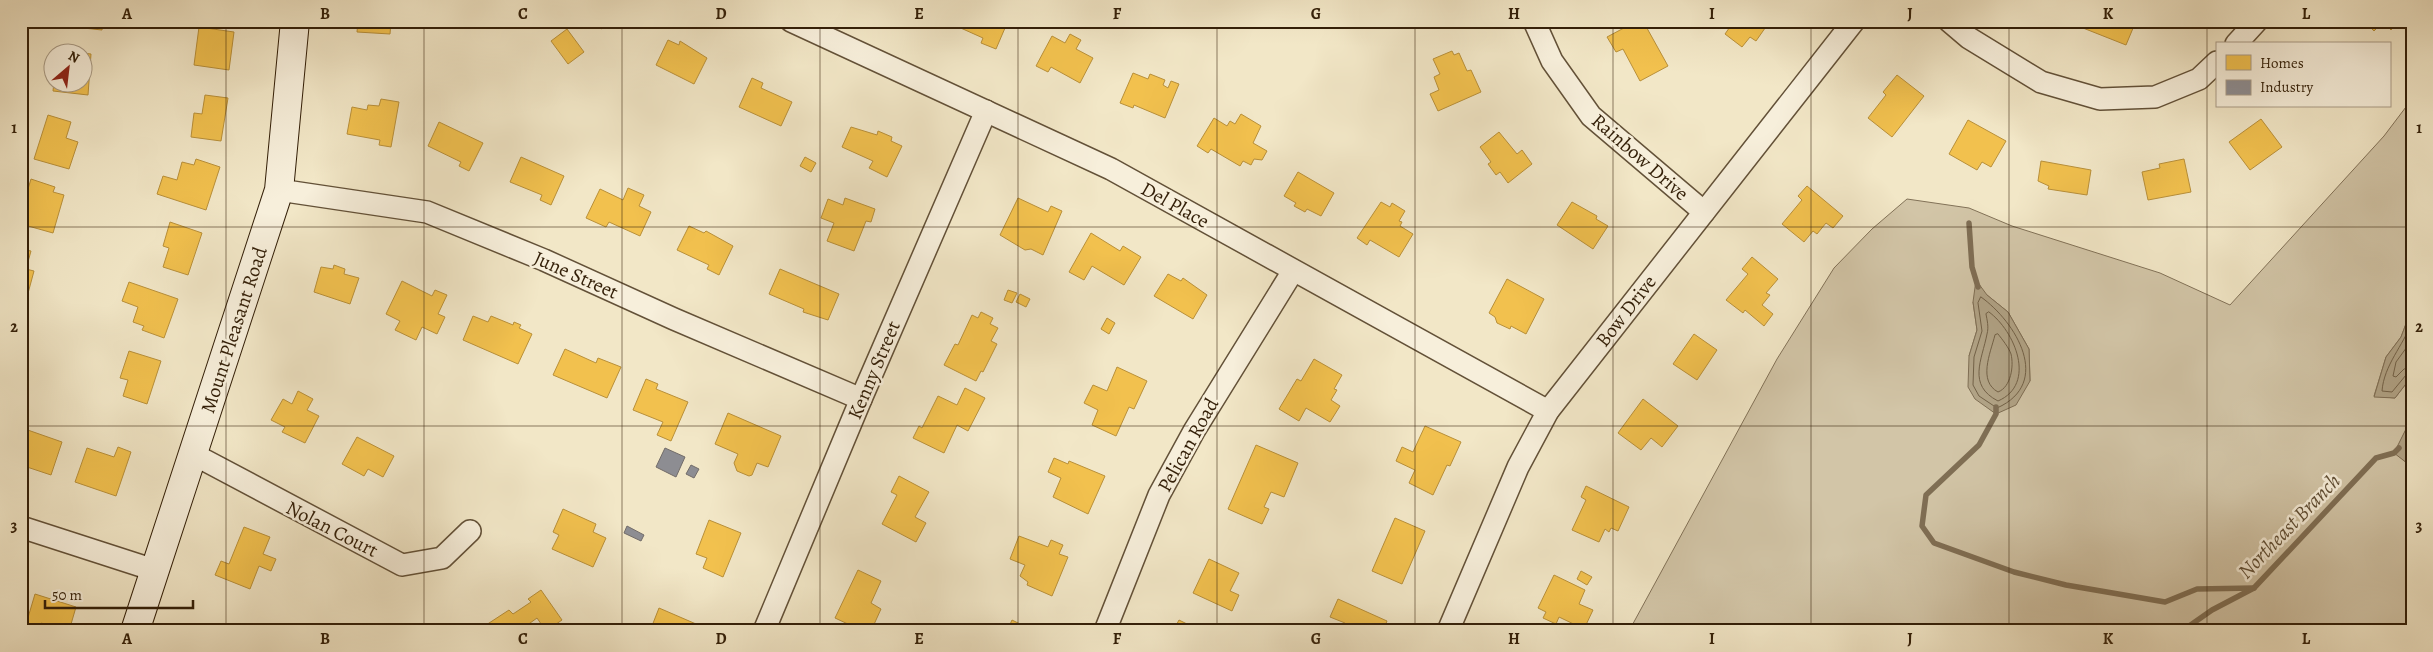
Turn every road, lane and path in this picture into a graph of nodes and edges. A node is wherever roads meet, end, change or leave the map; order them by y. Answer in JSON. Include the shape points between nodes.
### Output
{"nodes":[{"id":1,"x":295,"y":21,"type":"edge"},
{"id":2,"x":791,"y":21,"type":"edge"},
{"id":3,"x":1534,"y":21,"type":"edge"},
{"id":4,"x":1854,"y":21,"type":"edge"},
{"id":5,"x":1948,"y":21,"type":"edge"},
{"id":6,"x":2257,"y":21,"type":"edge"},
{"id":7,"x":2238,"y":42,"type":"edge"},
{"id":8,"x":2216,"y":63,"type":"edge"},
{"id":9,"x":986,"y":111,"type":"junction"},
{"id":10,"x":279,"y":190,"type":"junction"},
{"id":11,"x":1704,"y":212,"type":"junction"},
{"id":12,"x":1293,"y":271,"type":"junction"},
{"id":13,"x":862,"y":399,"type":"junction"},
{"id":14,"x":1548,"y":411,"type":"junction"},
{"id":15,"x":193,"y":454,"type":"junction"},
{"id":16,"x":21,"y":528,"type":"edge"},
{"id":17,"x":470,"y":531,"type":"dead end"},
{"id":18,"x":154,"y":570,"type":"junction"},
{"id":19,"x":135,"y":631,"type":"edge"},
{"id":20,"x":764,"y":631,"type":"edge"},
{"id":21,"x":1105,"y":631,"type":"edge"},
{"id":22,"x":1448,"y":631,"type":"edge"}],
"edges":[{"from":1,"to":10,"type":"street","name":"Mount Pleasant Road"},
{"from":2,"to":9,"type":"street","name":"Del Place"},
{"from":3,"to":11,"type":"street","name":"Rainbow Drive","via":[[1552,61],[1591,116]]},
{"from":4,"to":11,"type":"street","name":"Bow Drive"},
{"from":5,"to":8,"type":"street","via":[[1969,38],[2042,82],[2100,99],[2155,97],[2199,80]]},
{"from":6,"to":7,"type":"street"},
{"from":9,"to":12,"type":"street","name":"Del Place","via":[[1111,169]]},
{"from":9,"to":13,"type":"street","name":"Kenny Street"},
{"from":10,"to":13,"type":"street","name":"June Street","via":[[428,212]]},
{"from":10,"to":15,"type":"street","name":"Mount Pleasant Road"},
{"from":11,"to":14,"type":"street","name":"Bow Drive"},
{"from":12,"to":14,"type":"street","name":"Del Place"},
{"from":12,"to":21,"type":"street","name":"Pelican Road","via":[[1194,431],[1159,495]]},
{"from":13,"to":20,"type":"street","name":"Kenny Street"},
{"from":14,"to":22,"type":"street","name":"Bow Drive","via":[[1518,467]]},
{"from":15,"to":17,"type":"street","name":"Nolan Court","via":[[402,565],[442,558]]},
{"from":15,"to":18,"type":"street","name":"Mount Pleasant Road"},
{"from":16,"to":18,"type":"street"},
{"from":18,"to":19,"type":"street","name":"Mount Pleasant Road"}]}
